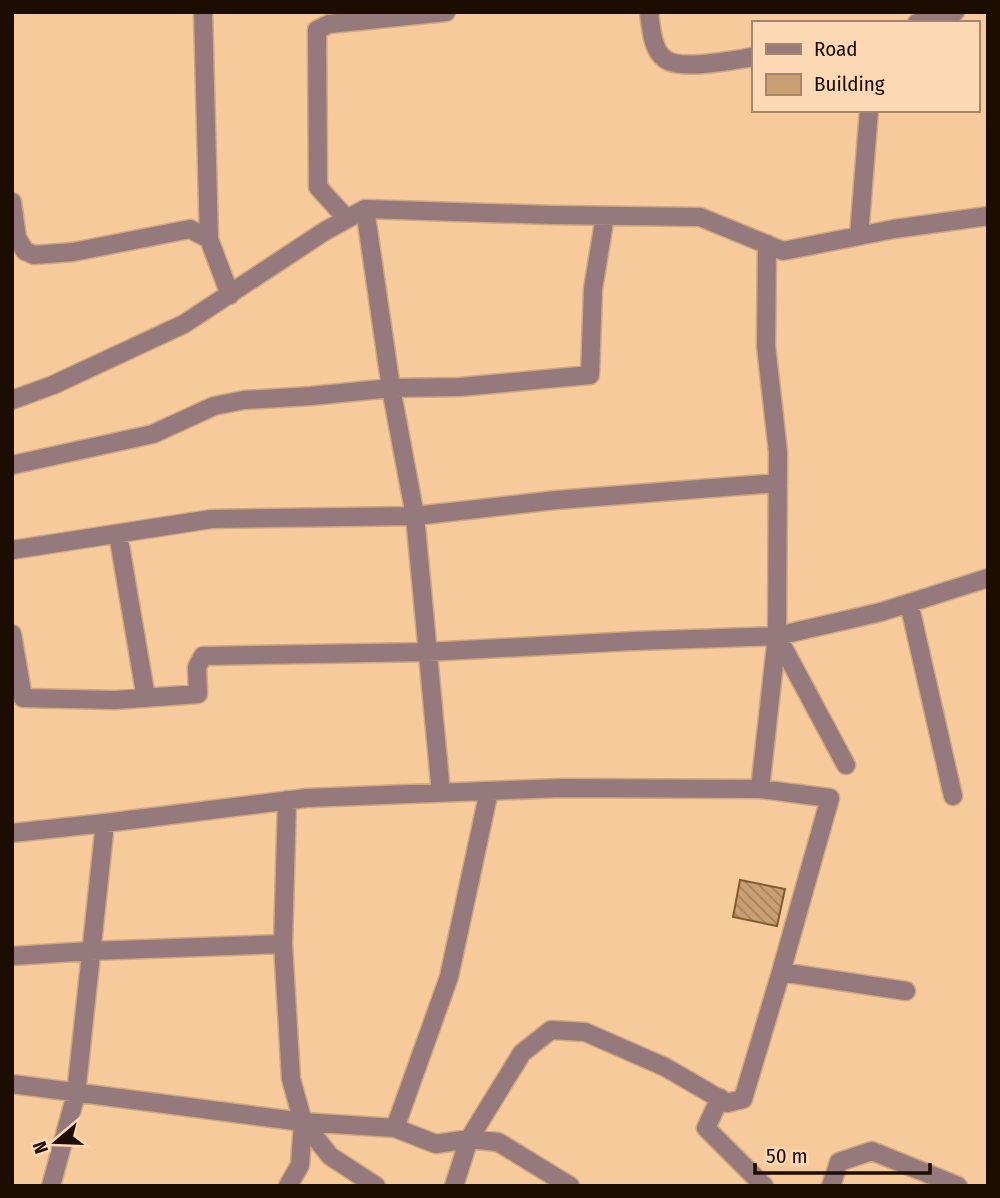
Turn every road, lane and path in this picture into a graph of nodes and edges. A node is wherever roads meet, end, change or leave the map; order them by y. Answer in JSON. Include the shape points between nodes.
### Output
{"nodes":[{"id":1,"x":203,"y":12,"type":"edge"},
{"id":2,"x":446,"y":12,"type":"edge"},
{"id":3,"x":649,"y":12,"type":"edge"},
{"id":4,"x":955,"y":12,"type":"edge"},
{"id":5,"x":922,"y":21,"type":"edge"},
{"id":6,"x":752,"y":57,"type":"edge"},
{"id":7,"x":869,"y":112,"type":"edge"},
{"id":8,"x":12,"y":202,"type":"edge"},
{"id":9,"x":365,"y":209,"type":"junction"},
{"id":10,"x":605,"y":216,"type":"junction"},
{"id":11,"x":988,"y":216,"type":"edge"},
{"id":12,"x":347,"y":219,"type":"junction"},
{"id":13,"x":859,"y":236,"type":"junction"},
{"id":14,"x":209,"y":239,"type":"junction"},
{"id":15,"x":766,"y":244,"type":"junction"},
{"id":16,"x":230,"y":295,"type":"junction"},
{"id":17,"x":391,"y":388,"type":"junction"},
{"id":18,"x":12,"y":400,"type":"edge"},
{"id":19,"x":12,"y":465,"type":"edge"},
{"id":20,"x":778,"y":483,"type":"junction"},
{"id":21,"x":415,"y":516,"type":"junction"},
{"id":22,"x":118,"y":534,"type":"junction"},
{"id":23,"x":12,"y":550,"type":"edge"},
{"id":24,"x":988,"y":578,"type":"edge"},
{"id":25,"x":909,"y":603,"type":"junction"},
{"id":26,"x":12,"y":634,"type":"edge"},
{"id":27,"x":777,"y":636,"type":"junction"},
{"id":28,"x":427,"y":652,"type":"junction"},
{"id":29,"x":146,"y":698,"type":"junction"},
{"id":30,"x":846,"y":765,"type":"dead end"},
{"id":31,"x":760,"y":789,"type":"junction"},
{"id":32,"x":489,"y":791,"type":"junction"},
{"id":33,"x":441,"y":793,"type":"junction"},
{"id":34,"x":953,"y":796,"type":"dead end"},
{"id":35,"x":287,"y":800,"type":"junction"},
{"id":36,"x":105,"y":823,"type":"junction"},
{"id":37,"x":12,"y":833,"type":"edge"},
{"id":38,"x":283,"y":944,"type":"junction"},
{"id":39,"x":90,"y":951,"type":"junction"},
{"id":40,"x":12,"y":956,"type":"edge"},
{"id":41,"x":781,"y":972,"type":"junction"},
{"id":42,"x":906,"y":991,"type":"dead end"},
{"id":43,"x":12,"y":1084,"type":"edge"},
{"id":44,"x":76,"y":1094,"type":"junction"},
{"id":45,"x":720,"y":1098,"type":"junction"},
{"id":46,"x":303,"y":1122,"type":"junction"},
{"id":47,"x":395,"y":1128,"type":"junction"},
{"id":48,"x":469,"y":1139,"type":"junction"},
{"id":49,"x":51,"y":1186,"type":"edge"},
{"id":50,"x":288,"y":1186,"type":"edge"},
{"id":51,"x":376,"y":1186,"type":"edge"},
{"id":52,"x":454,"y":1186,"type":"edge"},
{"id":53,"x":570,"y":1186,"type":"edge"},
{"id":54,"x":764,"y":1186,"type":"edge"},
{"id":55,"x":831,"y":1186,"type":"edge"},
{"id":56,"x":958,"y":1186,"type":"edge"}],
"edges":[{"from":1,"to":14,"type":"street"},
{"from":2,"to":12,"type":"street","via":[[328,24],[317,30],[318,187]]},
{"from":3,"to":6,"type":"street","via":[[656,47],[663,59],[675,65]]},
{"from":4,"to":5,"type":"street"},
{"from":7,"to":13,"type":"street"},
{"from":8,"to":14,"type":"street","via":[[16,238],[34,256],[190,229]]},
{"from":9,"to":10,"type":"street"},
{"from":9,"to":12,"type":"street"},
{"from":9,"to":17,"type":"street"},
{"from":10,"to":15,"type":"street","via":[[700,218]]},
{"from":10,"to":17,"type":"street","via":[[593,289],[590,375],[460,387]]},
{"from":11,"to":13,"type":"street"},
{"from":12,"to":16,"type":"street"},
{"from":13,"to":15,"type":"street","via":[[783,250]]},
{"from":14,"to":16,"type":"street"},
{"from":15,"to":20,"type":"street","via":[[766,346]]},
{"from":16,"to":18,"type":"street","via":[[184,324]]},
{"from":17,"to":19,"type":"street","via":[[214,406],[153,434]]},
{"from":17,"to":21,"type":"street"},
{"from":20,"to":21,"type":"street"},
{"from":20,"to":27,"type":"street"},
{"from":21,"to":22,"type":"street","via":[[211,519]]},
{"from":21,"to":28,"type":"street"},
{"from":22,"to":23,"type":"street"},
{"from":22,"to":29,"type":"street"},
{"from":24,"to":25,"type":"street"},
{"from":25,"to":27,"type":"street"},
{"from":25,"to":34,"type":"street"},
{"from":26,"to":29,"type":"street","via":[[23,698]]},
{"from":27,"to":28,"type":"street"},
{"from":27,"to":30,"type":"street"},
{"from":27,"to":31,"type":"street"},
{"from":28,"to":29,"type":"street","via":[[203,656],[197,667],[198,694]]},
{"from":28,"to":33,"type":"street"},
{"from":31,"to":32,"type":"street"},
{"from":31,"to":41,"type":"street","via":[[830,798]]},
{"from":32,"to":33,"type":"street"},
{"from":32,"to":47,"type":"street","via":[[449,977]]},
{"from":33,"to":35,"type":"street"},
{"from":35,"to":36,"type":"street"},
{"from":35,"to":38,"type":"street"},
{"from":36,"to":37,"type":"street"},
{"from":36,"to":39,"type":"street"},
{"from":38,"to":39,"type":"street"},
{"from":38,"to":46,"type":"street","via":[[291,1079]]},
{"from":39,"to":40,"type":"street"},
{"from":39,"to":44,"type":"street"},
{"from":41,"to":42,"type":"street"},
{"from":41,"to":45,"type":"street","via":[[743,1099],[727,1103]]},
{"from":43,"to":44,"type":"street"},
{"from":44,"to":46,"type":"street"},
{"from":44,"to":49,"type":"street"},
{"from":45,"to":48,"type":"street","via":[[665,1067],[585,1032],[551,1030],[522,1053]]},
{"from":45,"to":54,"type":"street","via":[[706,1128]]},
{"from":46,"to":47,"type":"street"},
{"from":46,"to":50,"type":"street","via":[[300,1165]]},
{"from":46,"to":51,"type":"street","via":[[330,1156]]},
{"from":47,"to":48,"type":"street","via":[[436,1144]]},
{"from":48,"to":52,"type":"street"},
{"from":48,"to":53,"type":"street","via":[[498,1142]]},
{"from":55,"to":56,"type":"street","via":[[839,1163],[872,1151]]}]}
